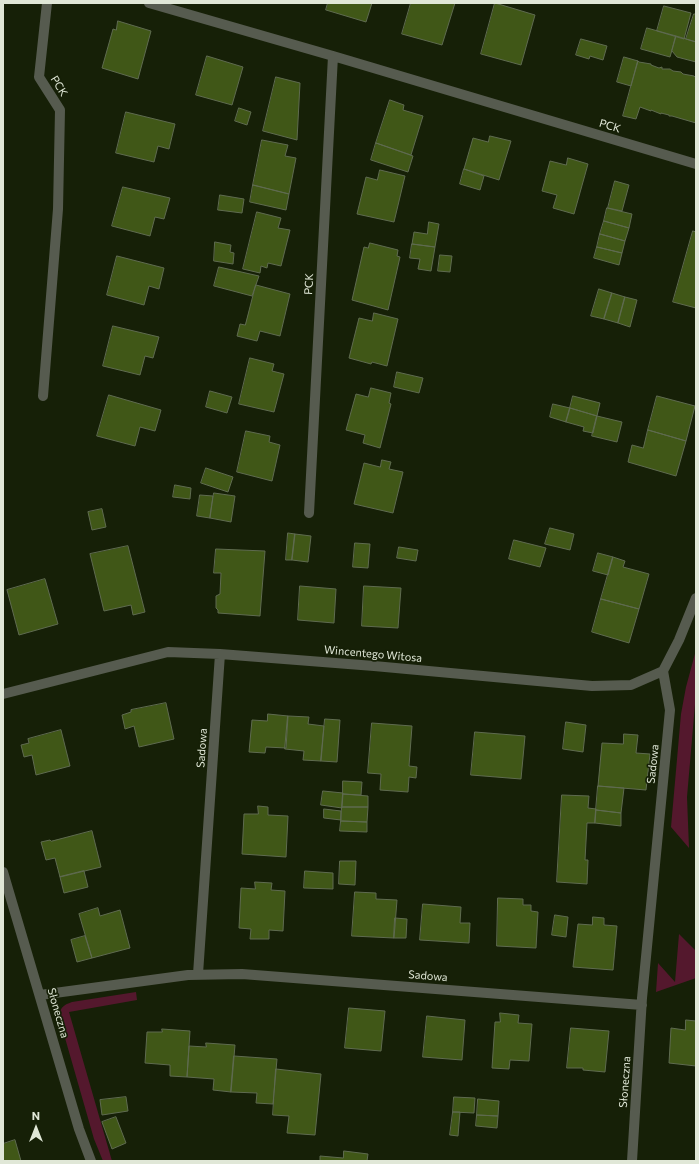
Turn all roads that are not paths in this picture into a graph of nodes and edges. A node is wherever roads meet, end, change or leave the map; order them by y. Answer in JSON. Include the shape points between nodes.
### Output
{"nodes":[{"id":1,"x":47,"y":3,"type":"edge"},
{"id":2,"x":149,"y":3,"type":"edge"},
{"id":3,"x":333,"y":56,"type":"junction"},
{"id":4,"x":696,"y":164,"type":"edge"},
{"id":5,"x":43,"y":396,"type":"dead end"},
{"id":6,"x":309,"y":514,"type":"dead end"},
{"id":7,"x":696,"y":598,"type":"edge"},
{"id":8,"x":220,"y":654,"type":"junction"},
{"id":9,"x":663,"y":671,"type":"junction"},
{"id":10,"x":3,"y":694,"type":"edge"},
{"id":11,"x":3,"y":872,"type":"edge"},
{"id":12,"x":198,"y":974,"type":"junction"},
{"id":13,"x":40,"y":995,"type":"junction"},
{"id":14,"x":642,"y":1005,"type":"junction"},
{"id":15,"x":91,"y":1161,"type":"edge"},
{"id":16,"x":632,"y":1161,"type":"edge"}],
"edges":[{"from":1,"to":5,"type":"street","name":"PCK","via":[[40,77],[60,110],[58,209]]},
{"from":2,"to":3,"type":"street","name":"PCK"},
{"from":3,"to":4,"type":"street","name":"PCK"},
{"from":3,"to":6,"type":"street","name":"PCK"},
{"from":7,"to":9,"type":"street","via":[[680,640]]},
{"from":8,"to":9,"type":"street","name":"Wincentego Witosa","via":[[592,686],[631,685]]},
{"from":8,"to":10,"type":"street","name":"Wincentego Witosa","via":[[168,652]]},
{"from":8,"to":12,"type":"street","name":"Sadowa"},
{"from":9,"to":14,"type":"street","name":"Sadowa","via":[[670,710]]},
{"from":11,"to":13,"type":"street","name":"Słoneczna"},
{"from":12,"to":13,"type":"street"},
{"from":12,"to":14,"type":"street","name":"Sadowa","via":[[242,974]]},
{"from":13,"to":15,"type":"street","name":"Słoneczna","via":[[79,1129]]},
{"from":14,"to":16,"type":"street","name":"Słoneczna"}]}
